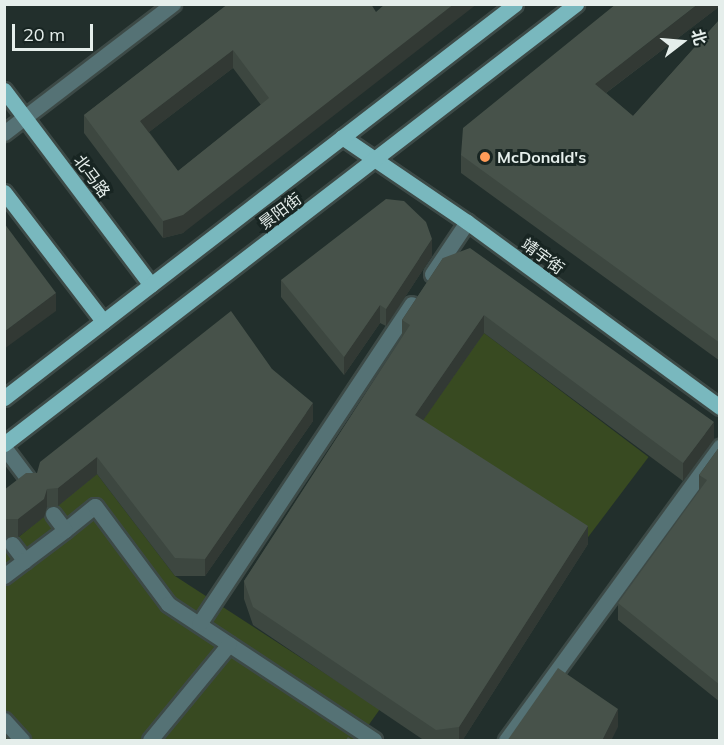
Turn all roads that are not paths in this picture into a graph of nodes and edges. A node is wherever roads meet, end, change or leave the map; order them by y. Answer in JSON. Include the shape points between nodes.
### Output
{"nodes":[{"id":1,"x":173,"y":4,"type":"edge"},
{"id":2,"x":515,"y":4,"type":"edge"},
{"id":3,"x":576,"y":4,"type":"edge"},
{"id":4,"x":4,"y":90,"type":"edge"},
{"id":5,"x":25,"y":116,"type":"junction"},
{"id":6,"x":4,"y":133,"type":"edge"},
{"id":7,"x":342,"y":137,"type":"junction"},
{"id":8,"x":376,"y":160,"type":"junction"},
{"id":9,"x":4,"y":192,"type":"edge"},
{"id":10,"x":467,"y":222,"type":"junction"},
{"id":11,"x":151,"y":285,"type":"junction"},
{"id":12,"x":103,"y":321,"type":"junction"},
{"id":13,"x":4,"y":398,"type":"edge"},
{"id":14,"x":720,"y":407,"type":"edge"},
{"id":15,"x":4,"y":445,"type":"edge"},
{"id":16,"x":720,"y":447,"type":"edge"},
{"id":17,"x":30,"y":483,"type":"edge"},
{"id":18,"x":53,"y":514,"type":"dead end"},
{"id":19,"x":65,"y":530,"type":"junction"},
{"id":20,"x":12,"y":544,"type":"edge"},
{"id":21,"x":25,"y":561,"type":"junction"},
{"id":22,"x":4,"y":576,"type":"edge"},
{"id":23,"x":199,"y":624,"type":"junction"},
{"id":24,"x":229,"y":644,"type":"junction"},
{"id":25,"x":4,"y":720,"type":"edge"},
{"id":26,"x":22,"y":741,"type":"edge"},
{"id":27,"x":150,"y":741,"type":"edge"},
{"id":28,"x":374,"y":741,"type":"edge"},
{"id":29,"x":506,"y":741,"type":"edge"}],
"edges":[{"from":1,"to":5,"type":"street"},
{"from":2,"to":7,"type":"main road","name":"景阳街"},
{"from":3,"to":8,"type":"main road","name":"景阳街"},
{"from":4,"to":5,"type":"main road","name":"北马路"},
{"from":5,"to":6,"type":"street"},
{"from":5,"to":11,"type":"main road","name":"北马路"},
{"from":7,"to":8,"type":"main road","name":"靖宇街"},
{"from":7,"to":11,"type":"main road","name":"景阳街"},
{"from":8,"to":10,"type":"main road","name":"靖宇街"},
{"from":8,"to":15,"type":"main road","name":"景阳街"},
{"from":9,"to":12,"type":"main road"},
{"from":10,"to":14,"type":"main road","name":"靖宇街"},
{"from":10,"to":23,"type":"street"},
{"from":11,"to":12,"type":"main road","name":"景阳街"},
{"from":12,"to":13,"type":"main road","name":"景阳街"},
{"from":15,"to":17,"type":"street"},
{"from":16,"to":29,"type":"street"},
{"from":18,"to":19,"type":"street"},
{"from":19,"to":21,"type":"street"},
{"from":19,"to":23,"type":"street","via":[[95,506],[168,604]]},
{"from":20,"to":21,"type":"street"},
{"from":21,"to":22,"type":"street"},
{"from":23,"to":24,"type":"street"},
{"from":24,"to":27,"type":"street"},
{"from":24,"to":28,"type":"street"},
{"from":25,"to":26,"type":"street"}]}
